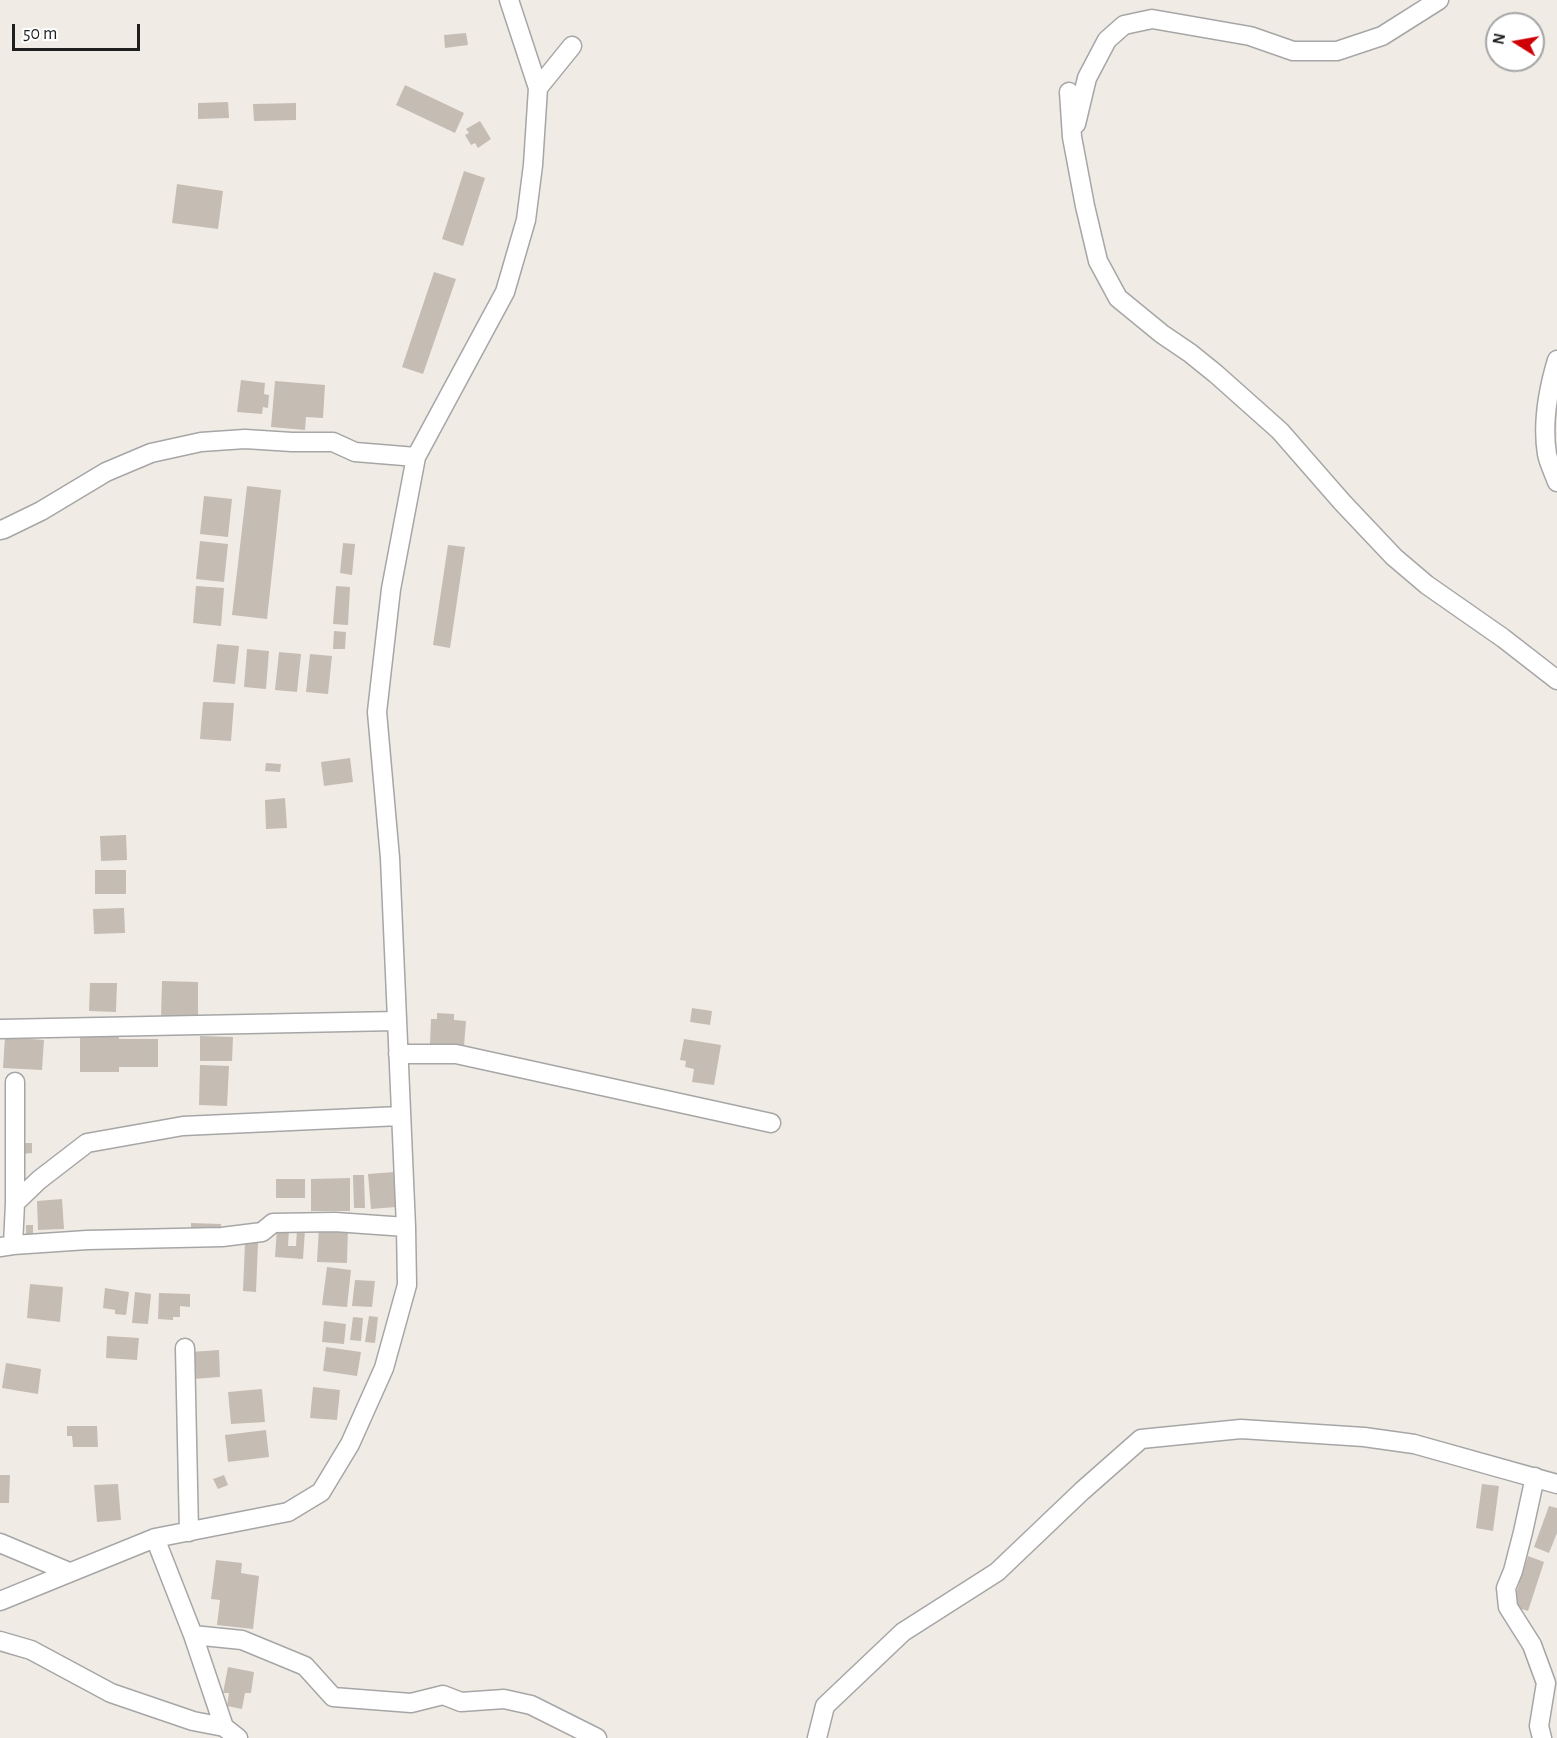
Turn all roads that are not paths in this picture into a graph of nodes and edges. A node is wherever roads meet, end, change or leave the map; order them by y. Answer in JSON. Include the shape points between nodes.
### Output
{"nodes":[{"id":1,"x":508,"y":0,"type":"edge"},
{"id":2,"x":1439,"y":0,"type":"edge"},
{"id":3,"x":572,"y":46,"type":"dead end"},
{"id":4,"x":538,"y":87,"type":"junction"},
{"id":5,"x":1069,"y":92,"type":"dead end"},
{"id":6,"x":1072,"y":137,"type":"junction"},
{"id":7,"x":1557,"y":360,"type":"edge"},
{"id":8,"x":416,"y":457,"type":"junction"},
{"id":9,"x":1557,"y":482,"type":"edge"},
{"id":10,"x":0,"y":530,"type":"edge"},
{"id":11,"x":1557,"y":680,"type":"edge"},
{"id":12,"x":396,"y":1021,"type":"junction"},
{"id":13,"x":0,"y":1029,"type":"edge"},
{"id":14,"x":398,"y":1054,"type":"junction"},
{"id":15,"x":15,"y":1082,"type":"dead end"},
{"id":16,"x":400,"y":1116,"type":"junction"},
{"id":17,"x":771,"y":1123,"type":"dead end"},
{"id":18,"x":15,"y":1203,"type":"junction"},
{"id":19,"x":406,"y":1227,"type":"junction"},
{"id":20,"x":6,"y":1246,"type":"edge"},
{"id":21,"x":185,"y":1348,"type":"dead end"},
{"id":22,"x":1535,"y":1477,"type":"junction"},
{"id":23,"x":1557,"y":1484,"type":"edge"},
{"id":24,"x":189,"y":1532,"type":"junction"},
{"id":25,"x":155,"y":1538,"type":"junction"},
{"id":26,"x":0,"y":1543,"type":"edge"},
{"id":27,"x":69,"y":1572,"type":"junction"},
{"id":28,"x":0,"y":1601,"type":"edge"},
{"id":29,"x":193,"y":1635,"type":"junction"},
{"id":30,"x":0,"y":1641,"type":"edge"},
{"id":31,"x":231,"y":1732,"type":"edge"},
{"id":32,"x":597,"y":1738,"type":"edge"},
{"id":33,"x":817,"y":1738,"type":"edge"},
{"id":34,"x":1542,"y":1738,"type":"edge"}],
"edges":[{"from":1,"to":4,"type":"street"},
{"from":2,"to":6,"type":"street","via":[[1382,36],[1337,51],[1293,51],[1250,36],[1152,19],[1124,26],[1107,40],[1087,78]]},
{"from":3,"to":4,"type":"street"},
{"from":4,"to":8,"type":"street","via":[[526,220],[505,292]]},
{"from":5,"to":6,"type":"street"},
{"from":6,"to":11,"type":"street","via":[[1098,261],[1118,298],[1216,374],[1280,431],[1394,557]]},
{"from":7,"to":9,"type":"street","via":[[1546,422],[1548,455]]},
{"from":8,"to":10,"type":"street","via":[[355,452],[333,442],[201,442],[151,453],[106,472],[41,511]]},
{"from":8,"to":12,"type":"street","via":[[392,589],[377,711],[390,858]]},
{"from":12,"to":13,"type":"street"},
{"from":12,"to":14,"type":"street"},
{"from":14,"to":16,"type":"street"},
{"from":14,"to":17,"type":"street","via":[[456,1054]]},
{"from":15,"to":18,"type":"street"},
{"from":16,"to":18,"type":"street","via":[[183,1126],[87,1143]]},
{"from":16,"to":19,"type":"street"},
{"from":18,"to":20,"type":"street"},
{"from":19,"to":20,"type":"street","via":[[273,1223],[262,1232],[222,1237]]},
{"from":19,"to":24,"type":"street","via":[[407,1286],[384,1368],[350,1444],[321,1492],[288,1512]]},
{"from":21,"to":24,"type":"street"},
{"from":22,"to":23,"type":"street"},
{"from":22,"to":33,"type":"street","via":[[1414,1444],[1364,1437],[1241,1429],[1140,1439],[997,1572],[903,1632],[825,1706]]},
{"from":22,"to":34,"type":"street","via":[[1506,1588],[1508,1607],[1532,1645],[1546,1683],[1539,1726]]},
{"from":24,"to":25,"type":"street"},
{"from":25,"to":27,"type":"street"},
{"from":25,"to":29,"type":"street"},
{"from":26,"to":27,"type":"street"},
{"from":27,"to":28,"type":"street"},
{"from":29,"to":31,"type":"street"},
{"from":29,"to":32,"type":"street","via":[[242,1640],[305,1666],[333,1697],[411,1703],[443,1695],[461,1702],[504,1699],[531,1705]]},
{"from":30,"to":31,"type":"street","via":[[31,1650],[111,1694]]}]}
